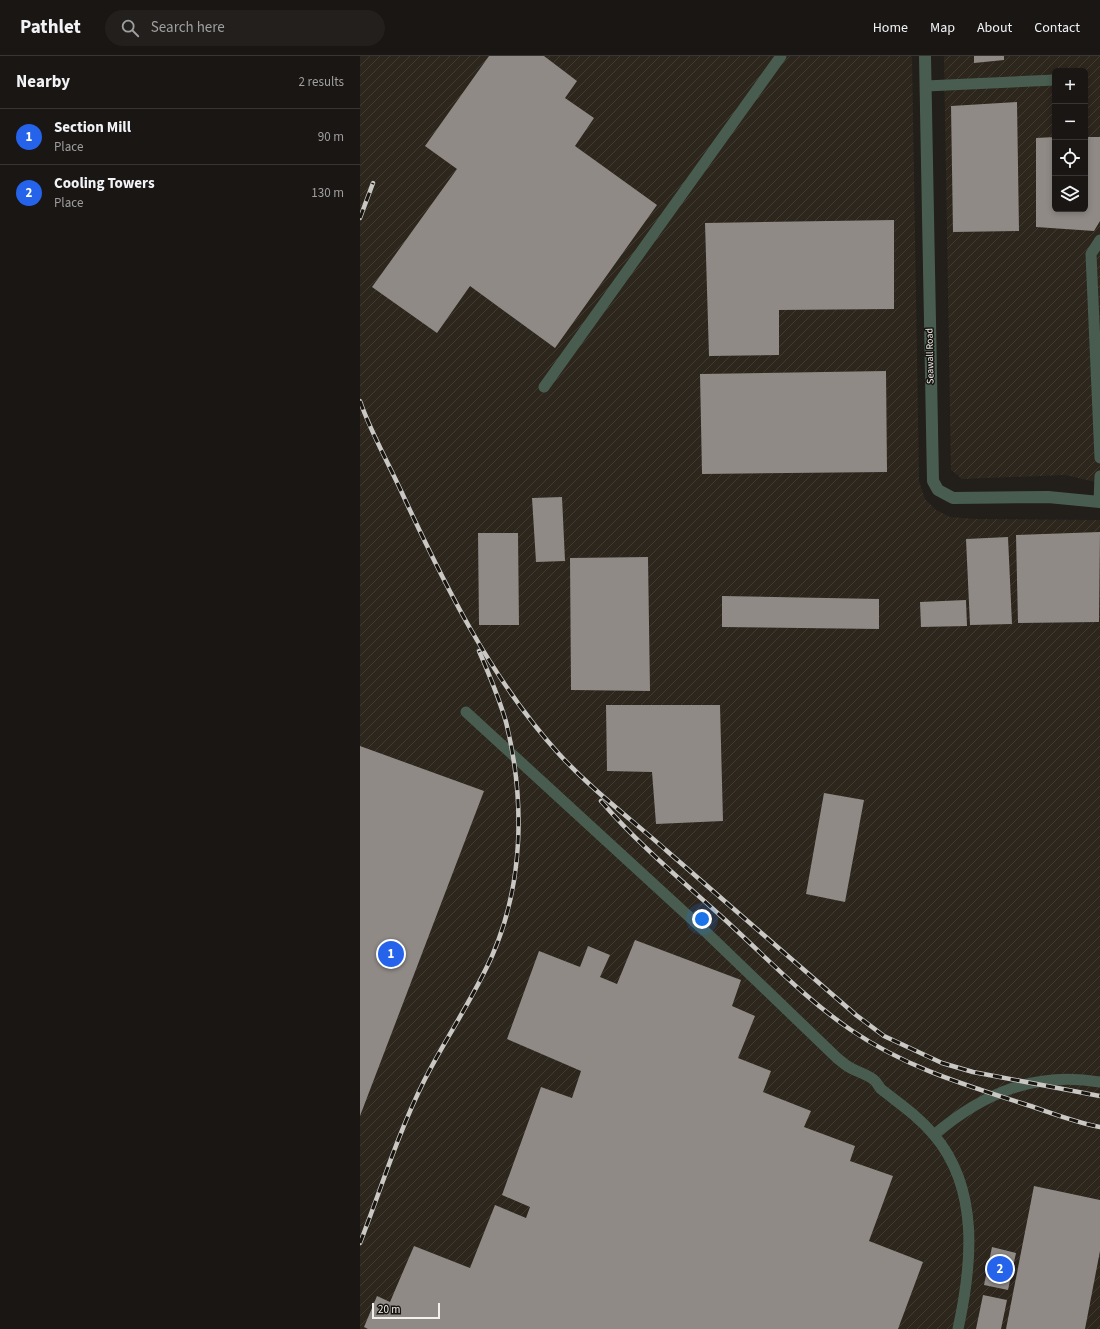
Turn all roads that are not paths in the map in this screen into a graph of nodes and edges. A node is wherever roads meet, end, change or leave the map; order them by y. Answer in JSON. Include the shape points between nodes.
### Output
{"nodes":[{"id":1,"x":781,"y":56,"type":"edge"},
{"id":2,"x":925,"y":56,"type":"edge"},
{"id":3,"x":1052,"y":80,"type":"edge"},
{"id":4,"x":926,"y":86,"type":"junction"},
{"id":5,"x":1100,"y":240,"type":"edge"},
{"id":6,"x":544,"y":387,"type":"dead end"},
{"id":7,"x":1100,"y":458,"type":"edge"},
{"id":8,"x":1100,"y":476,"type":"edge"},
{"id":9,"x":1099,"y":502,"type":"edge"},
{"id":10,"x":466,"y":712,"type":"dead end"},
{"id":11,"x":1100,"y":1082,"type":"edge"},
{"id":12,"x":934,"y":1135,"type":"junction"},
{"id":13,"x":958,"y":1329,"type":"edge"}],
"edges":[{"from":1,"to":6,"type":"lane"},
{"from":2,"to":4,"type":"street","name":"Seawall Road"},
{"from":3,"to":4,"type":"lane"},
{"from":4,"to":9,"type":"street","name":"Seawall Road","via":[[933,481],[938,490],[953,498],[1048,497]]},
{"from":5,"to":7,"type":"lane","via":[[1091,254]]},
{"from":8,"to":9,"type":"lane"},
{"from":10,"to":12,"type":"lane","via":[[708,934],[827,1049],[850,1068],[873,1080],[912,1112]]},
{"from":11,"to":12,"type":"lane","via":[[1061,1079],[1029,1082],[995,1094],[977,1104],[951,1120]]},
{"from":12,"to":13,"type":"lane","via":[[944,1148],[958,1176],[968,1223],[969,1260]]}]}
